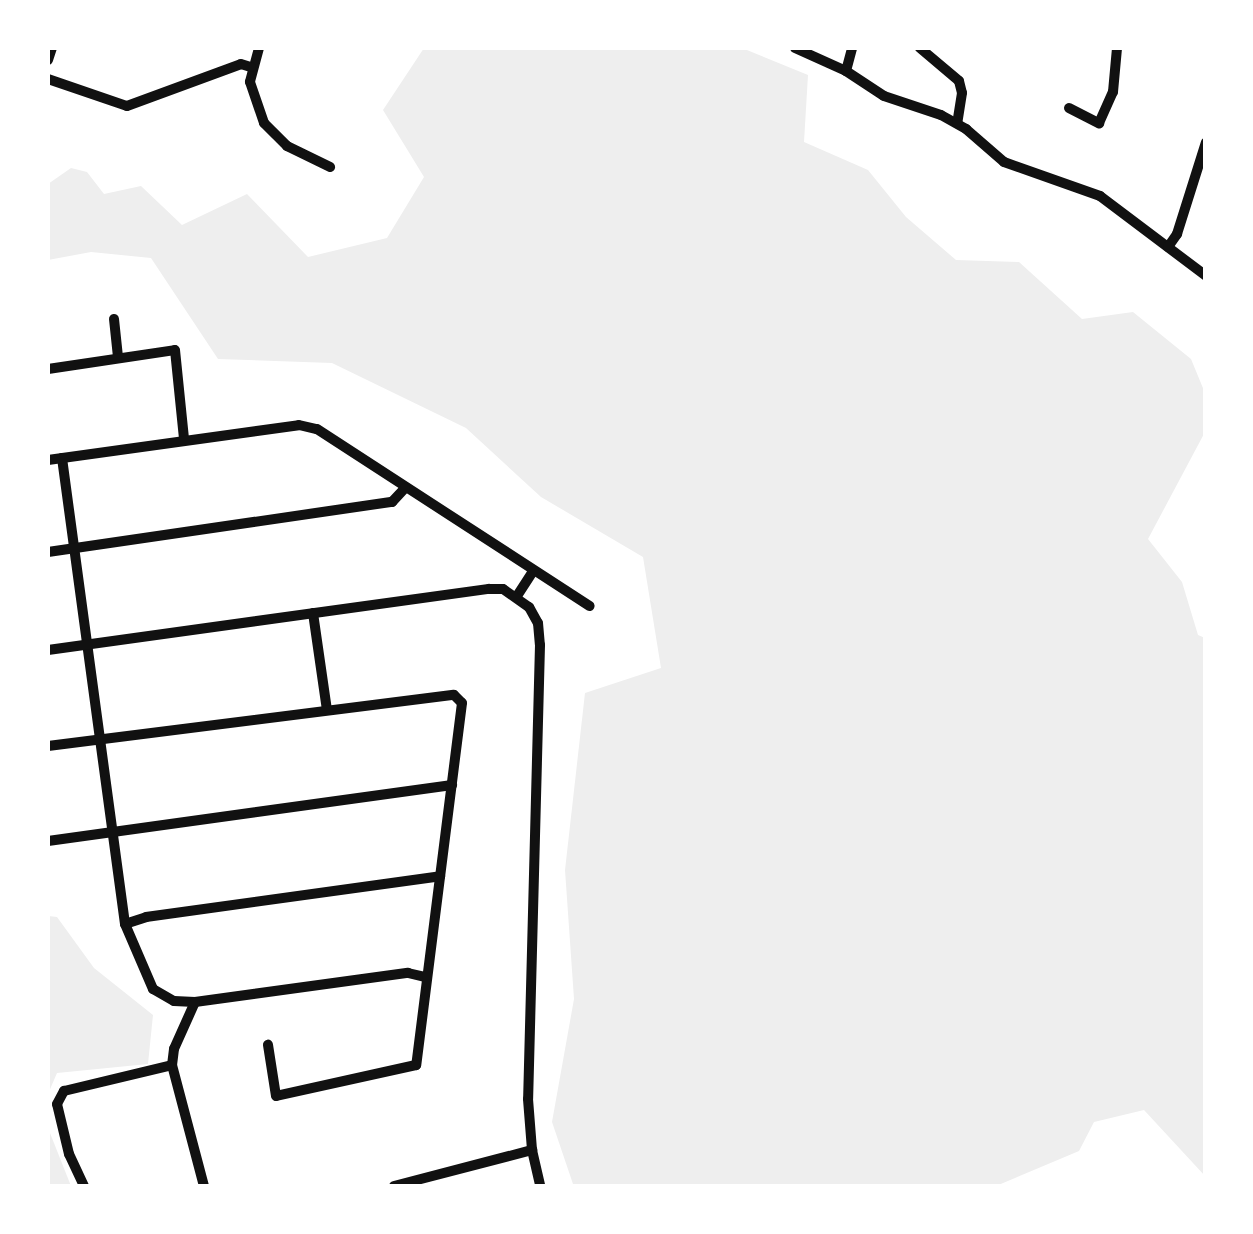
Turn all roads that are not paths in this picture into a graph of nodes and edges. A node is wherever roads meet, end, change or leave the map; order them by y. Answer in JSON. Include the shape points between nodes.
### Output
{"nodes":[{"id":1,"x":52,"y":48,"type":"edge"},
{"id":2,"x":259,"y":48,"type":"edge"},
{"id":3,"x":795,"y":48,"type":"edge"},
{"id":4,"x":852,"y":48,"type":"edge"},
{"id":5,"x":920,"y":48,"type":"edge"},
{"id":6,"x":1117,"y":48,"type":"edge"},
{"id":7,"x":48,"y":60,"type":"edge"},
{"id":8,"x":252,"y":68,"type":"junction"},
{"id":9,"x":846,"y":71,"type":"junction"},
{"id":10,"x":48,"y":79,"type":"edge"},
{"id":11,"x":1069,"y":108,"type":"dead end"},
{"id":12,"x":957,"y":124,"type":"junction"},
{"id":13,"x":1206,"y":142,"type":"edge"},
{"id":14,"x":330,"y":167,"type":"dead end"},
{"id":15,"x":1168,"y":246,"type":"junction"},
{"id":16,"x":1206,"y":276,"type":"edge"},
{"id":17,"x":114,"y":319,"type":"dead end"},
{"id":18,"x":118,"y":358,"type":"junction"},
{"id":19,"x":48,"y":369,"type":"edge"},
{"id":20,"x":184,"y":439,"type":"junction"},
{"id":21,"x":62,"y":458,"type":"junction"},
{"id":22,"x":48,"y":460,"type":"edge"},
{"id":23,"x":405,"y":488,"type":"junction"},
{"id":24,"x":75,"y":548,"type":"junction"},
{"id":25,"x":48,"y":552,"type":"edge"},
{"id":26,"x":533,"y":571,"type":"junction"},
{"id":27,"x":517,"y":596,"type":"junction"},
{"id":28,"x":590,"y":606,"type":"dead end"},
{"id":29,"x":313,"y":613,"type":"junction"},
{"id":30,"x":88,"y":644,"type":"junction"},
{"id":31,"x":48,"y":650,"type":"edge"},
{"id":32,"x":327,"y":710,"type":"junction"},
{"id":33,"x":100,"y":739,"type":"junction"},
{"id":34,"x":48,"y":746,"type":"edge"},
{"id":35,"x":452,"y":785,"type":"junction"},
{"id":36,"x":112,"y":833,"type":"junction"},
{"id":37,"x":48,"y":842,"type":"edge"},
{"id":38,"x":440,"y":876,"type":"junction"},
{"id":39,"x":125,"y":924,"type":"junction"},
{"id":40,"x":425,"y":977,"type":"junction"},
{"id":41,"x":195,"y":1002,"type":"junction"},
{"id":42,"x":268,"y":1045,"type":"dead end"},
{"id":43,"x":172,"y":1064,"type":"junction"},
{"id":44,"x":532,"y":1150,"type":"junction"},
{"id":45,"x":84,"y":1186,"type":"edge"},
{"id":46,"x":204,"y":1186,"type":"edge"},
{"id":47,"x":394,"y":1186,"type":"edge"},
{"id":48,"x":540,"y":1186,"type":"edge"}],
"edges":[{"from":1,"to":7,"type":"street"},
{"from":2,"to":8,"type":"street"},
{"from":3,"to":9,"type":"street"},
{"from":4,"to":9,"type":"street"},
{"from":5,"to":12,"type":"street","via":[[959,81]]},
{"from":6,"to":11,"type":"street","via":[[1113,92],[1099,123]]},
{"from":8,"to":10,"type":"street","via":[[240,64],[127,106]]},
{"from":8,"to":14,"type":"street","via":[[264,122],[287,146]]},
{"from":9,"to":12,"type":"street","via":[[884,96]]},
{"from":12,"to":15,"type":"street","via":[[1004,162],[1100,196]]},
{"from":13,"to":15,"type":"street"},
{"from":15,"to":16,"type":"street"},
{"from":17,"to":18,"type":"street"},
{"from":18,"to":19,"type":"street"},
{"from":18,"to":20,"type":"street","via":[[174,350]]},
{"from":20,"to":21,"type":"street"},
{"from":20,"to":23,"type":"street","via":[[299,425],[317,429]]},
{"from":21,"to":22,"type":"street"},
{"from":21,"to":24,"type":"street"},
{"from":23,"to":24,"type":"street","via":[[392,502]]},
{"from":23,"to":26,"type":"street"},
{"from":24,"to":25,"type":"street"},
{"from":24,"to":30,"type":"street"},
{"from":26,"to":27,"type":"street"},
{"from":26,"to":28,"type":"street"},
{"from":27,"to":29,"type":"street","via":[[489,589]]},
{"from":27,"to":44,"type":"street","via":[[538,624],[540,644]]},
{"from":29,"to":30,"type":"street"},
{"from":29,"to":32,"type":"street"},
{"from":30,"to":31,"type":"street"},
{"from":30,"to":33,"type":"street"},
{"from":32,"to":33,"type":"street"},
{"from":32,"to":35,"type":"street","via":[[454,695],[462,703]]},
{"from":33,"to":34,"type":"street"},
{"from":33,"to":36,"type":"street"},
{"from":35,"to":36,"type":"street"},
{"from":35,"to":38,"type":"street"},
{"from":36,"to":37,"type":"street"},
{"from":36,"to":39,"type":"street"},
{"from":38,"to":39,"type":"street"},
{"from":38,"to":40,"type":"street"},
{"from":39,"to":41,"type":"street","via":[[152,989],[174,1001]]},
{"from":40,"to":41,"type":"street"},
{"from":40,"to":42,"type":"street","via":[[416,1065],[276,1096]]},
{"from":41,"to":43,"type":"street"},
{"from":43,"to":45,"type":"street","via":[[64,1091],[57,1104]]},
{"from":43,"to":46,"type":"street"},
{"from":44,"to":47,"type":"street"},
{"from":44,"to":48,"type":"street"}]}
